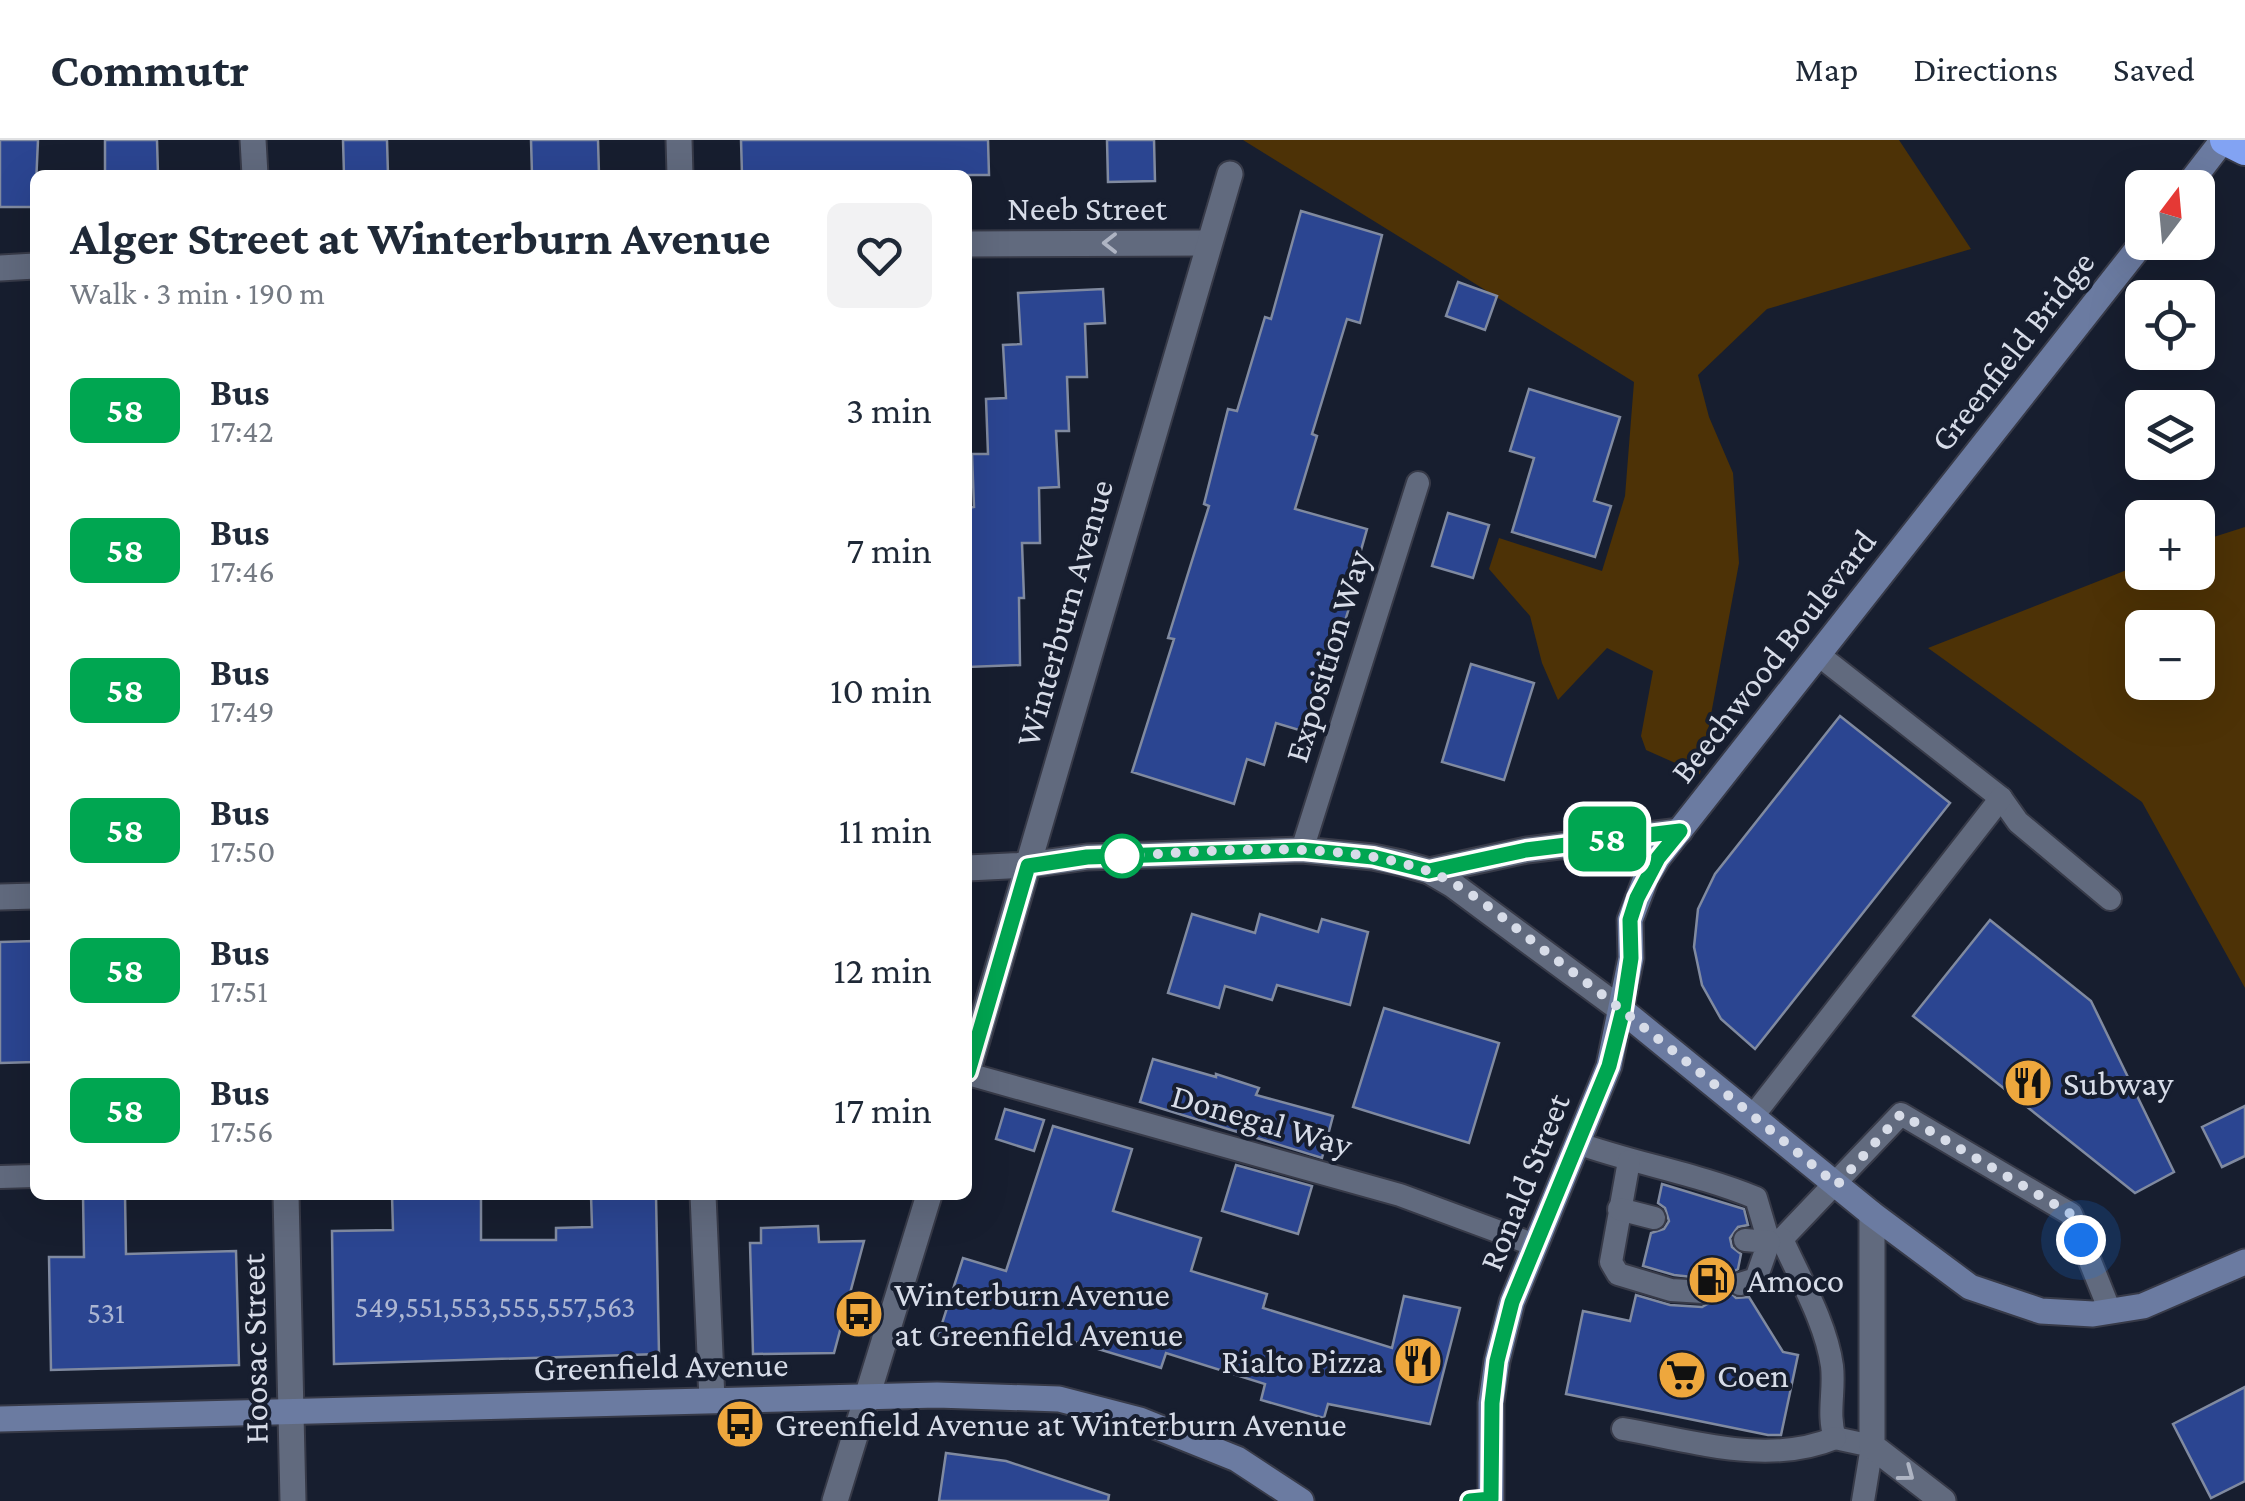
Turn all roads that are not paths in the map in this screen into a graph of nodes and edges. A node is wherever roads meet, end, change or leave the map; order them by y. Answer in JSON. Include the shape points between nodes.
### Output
{"nodes":[{"id":1,"x":254,"y":140,"type":"edge"},
{"id":2,"x":679,"y":140,"type":"edge"},
{"id":3,"x":2224,"y":140,"type":"edge"},
{"id":4,"x":2245,"y":150,"type":"edge"},
{"id":5,"x":255,"y":170,"type":"edge"},
{"id":6,"x":680,"y":170,"type":"edge"},
{"id":7,"x":2200,"y":170,"type":"edge"},
{"id":8,"x":1230,"y":174,"type":"dead end"},
{"id":9,"x":1208,"y":242,"type":"junction"},
{"id":10,"x":972,"y":244,"type":"edge"},
{"id":11,"x":2128,"y":260,"type":"edge"},
{"id":12,"x":30,"y":266,"type":"edge"},
{"id":13,"x":0,"y":268,"type":"edge"},
{"id":14,"x":1418,"y":482,"type":"dead end"},
{"id":15,"x":1937,"y":504,"type":"joint"},
{"id":16,"x":1820,"y":656,"type":"junction"},
{"id":17,"x":2001,"y":798,"type":"junction"},
{"id":18,"x":1680,"y":831,"type":"junction"},
{"id":19,"x":1302,"y":850,"type":"junction"},
{"id":20,"x":1028,"y":866,"type":"junction"},
{"id":21,"x":972,"y":868,"type":"edge"},
{"id":22,"x":1429,"y":871,"type":"junction"},
{"id":23,"x":30,"y":896,"type":"edge"},
{"id":24,"x":0,"y":897,"type":"edge"},
{"id":25,"x":2110,"y":900,"type":"dead end"},
{"id":26,"x":1623,"y":1010,"type":"junction"},
{"id":27,"x":972,"y":1058,"type":"edge"},
{"id":28,"x":972,"y":1073,"type":"edge"},
{"id":29,"x":1753,"y":1116,"type":"junction"},
{"id":30,"x":1577,"y":1143,"type":"junction"},
{"id":31,"x":1630,"y":1161,"type":"junction"},
{"id":32,"x":30,"y":1176,"type":"edge"},
{"id":33,"x":0,"y":1177,"type":"edge"},
{"id":34,"x":1837,"y":1185,"type":"junction"},
{"id":35,"x":286,"y":1200,"type":"edge"},
{"id":36,"x":703,"y":1200,"type":"edge"},
{"id":37,"x":927,"y":1200,"type":"edge"},
{"id":38,"x":1619,"y":1209,"type":"junction"},
{"id":39,"x":1872,"y":1214,"type":"junction"},
{"id":40,"x":1654,"y":1218,"type":"dead end"},
{"id":41,"x":1745,"y":1240,"type":"dead end"},
{"id":42,"x":1776,"y":1241,"type":"junction"},
{"id":43,"x":1534,"y":1245,"type":"junction"},
{"id":44,"x":2245,"y":1262,"type":"edge"},
{"id":45,"x":1740,"y":1284,"type":"dead end"},
{"id":46,"x":1703,"y":1292,"type":"dead end"},
{"id":47,"x":2110,"y":1311,"type":"junction"},
{"id":48,"x":867,"y":1396,"type":"junction"},
{"id":49,"x":712,"y":1400,"type":"junction"},
{"id":50,"x":291,"y":1411,"type":"junction"},
{"id":51,"x":0,"y":1419,"type":"edge"},
{"id":52,"x":1624,"y":1429,"type":"dead end"},
{"id":53,"x":1835,"y":1438,"type":"junction"},
{"id":54,"x":1872,"y":1446,"type":"junction"},
{"id":55,"x":1484,"y":1500,"type":"edge"},
{"id":56,"x":293,"y":1501,"type":"edge"},
{"id":57,"x":835,"y":1501,"type":"edge"},
{"id":58,"x":1301,"y":1501,"type":"edge"},
{"id":59,"x":1863,"y":1501,"type":"edge"},
{"id":60,"x":1943,"y":1501,"type":"edge"}],
"edges":[{"from":1,"to":5,"type":"street"},
{"from":2,"to":6,"type":"street"},
{"from":3,"to":4,"type":"highway"},
{"from":3,"to":7,"type":"main road"},
{"from":8,"to":9,"type":"street","name":"Winterburn Avenue"},
{"from":9,"to":10,"type":"street","name":"Neeb Street","one_way":true},
{"from":9,"to":20,"type":"street","name":"Winterburn Avenue"},
{"from":11,"to":15,"type":"main road","name":"Greenfield Bridge"},
{"from":12,"to":13,"type":"street"},
{"from":14,"to":19,"type":"lane","name":"Exposition Way"},
{"from":15,"to":16,"type":"main road","name":"Beechwood Boulevard"},
{"from":16,"to":17,"type":"lane"},
{"from":16,"to":18,"type":"main road","name":"Beechwood Boulevard"},
{"from":17,"to":25,"type":"lane","via":[[2018,822]]},
{"from":17,"to":29,"type":"lane"},
{"from":18,"to":22,"type":"street","via":[[1526,850]]},
{"from":18,"to":26,"type":"main road","name":"Beechwood Boulevard","via":[[1646,878],[1630,920]]},
{"from":19,"to":20,"type":"street","via":[[1087,857]]},
{"from":19,"to":22,"type":"street"},
{"from":20,"to":21,"type":"street"},
{"from":20,"to":27,"type":"street","name":"Winterburn Avenue"},
{"from":22,"to":26,"type":"street"},
{"from":23,"to":24,"type":"street"},
{"from":26,"to":29,"type":"main road"},
{"from":26,"to":30,"type":"main road","name":"Ronald Street","via":[[1609,1066]]},
{"from":28,"to":43,"type":"lane","name":"Donegal Way","via":[[1400,1195]]},
{"from":29,"to":34,"type":"main road"},
{"from":30,"to":31,"type":"lane"},
{"from":30,"to":43,"type":"main road","name":"Ronald Street"},
{"from":31,"to":38,"type":"lane"},
{"from":31,"to":42,"type":"lane","via":[[1756,1198]]},
{"from":32,"to":33,"type":"lane"},
{"from":34,"to":39,"type":"main road"},
{"from":34,"to":42,"type":"lane"},
{"from":34,"to":47,"type":"lane","via":[[1901,1114],[2071,1214]]},
{"from":35,"to":50,"type":"street","name":"Hoosac Street"},
{"from":36,"to":49,"type":"street"},
{"from":37,"to":48,"type":"street"},
{"from":38,"to":40,"type":"lane"},
{"from":38,"to":46,"type":"lane","via":[[1611,1262],[1618,1274]]},
{"from":39,"to":47,"type":"main road","via":[[1970,1287],[2041,1311]]},
{"from":39,"to":54,"type":"street"},
{"from":41,"to":42,"type":"lane"},
{"from":42,"to":45,"type":"lane","via":[[1756,1279]]},
{"from":42,"to":53,"type":"lane","via":[[1816,1316],[1832,1366]]},
{"from":43,"to":55,"type":"main road","name":"Ronald Street","via":[[1497,1361]]},
{"from":44,"to":47,"type":"main road","via":[[2144,1306]]},
{"from":48,"to":49,"type":"main road","name":"Greenfield Avenue"},
{"from":48,"to":57,"type":"street"},
{"from":48,"to":58,"type":"main road","name":"Greenfield Avenue","via":[[1060,1399],[1140,1420],[1237,1459]]},
{"from":49,"to":50,"type":"main road","name":"Greenfield Avenue"},
{"from":50,"to":51,"type":"main road","name":"Greenfield Avenue"},
{"from":50,"to":56,"type":"street","name":"Hoosac Street"},
{"from":52,"to":53,"type":"lane","via":[[1761,1453],[1812,1448]]},
{"from":53,"to":54,"type":"lane"},
{"from":54,"to":59,"type":"lane"},
{"from":54,"to":60,"type":"street","one_way":true}]}
